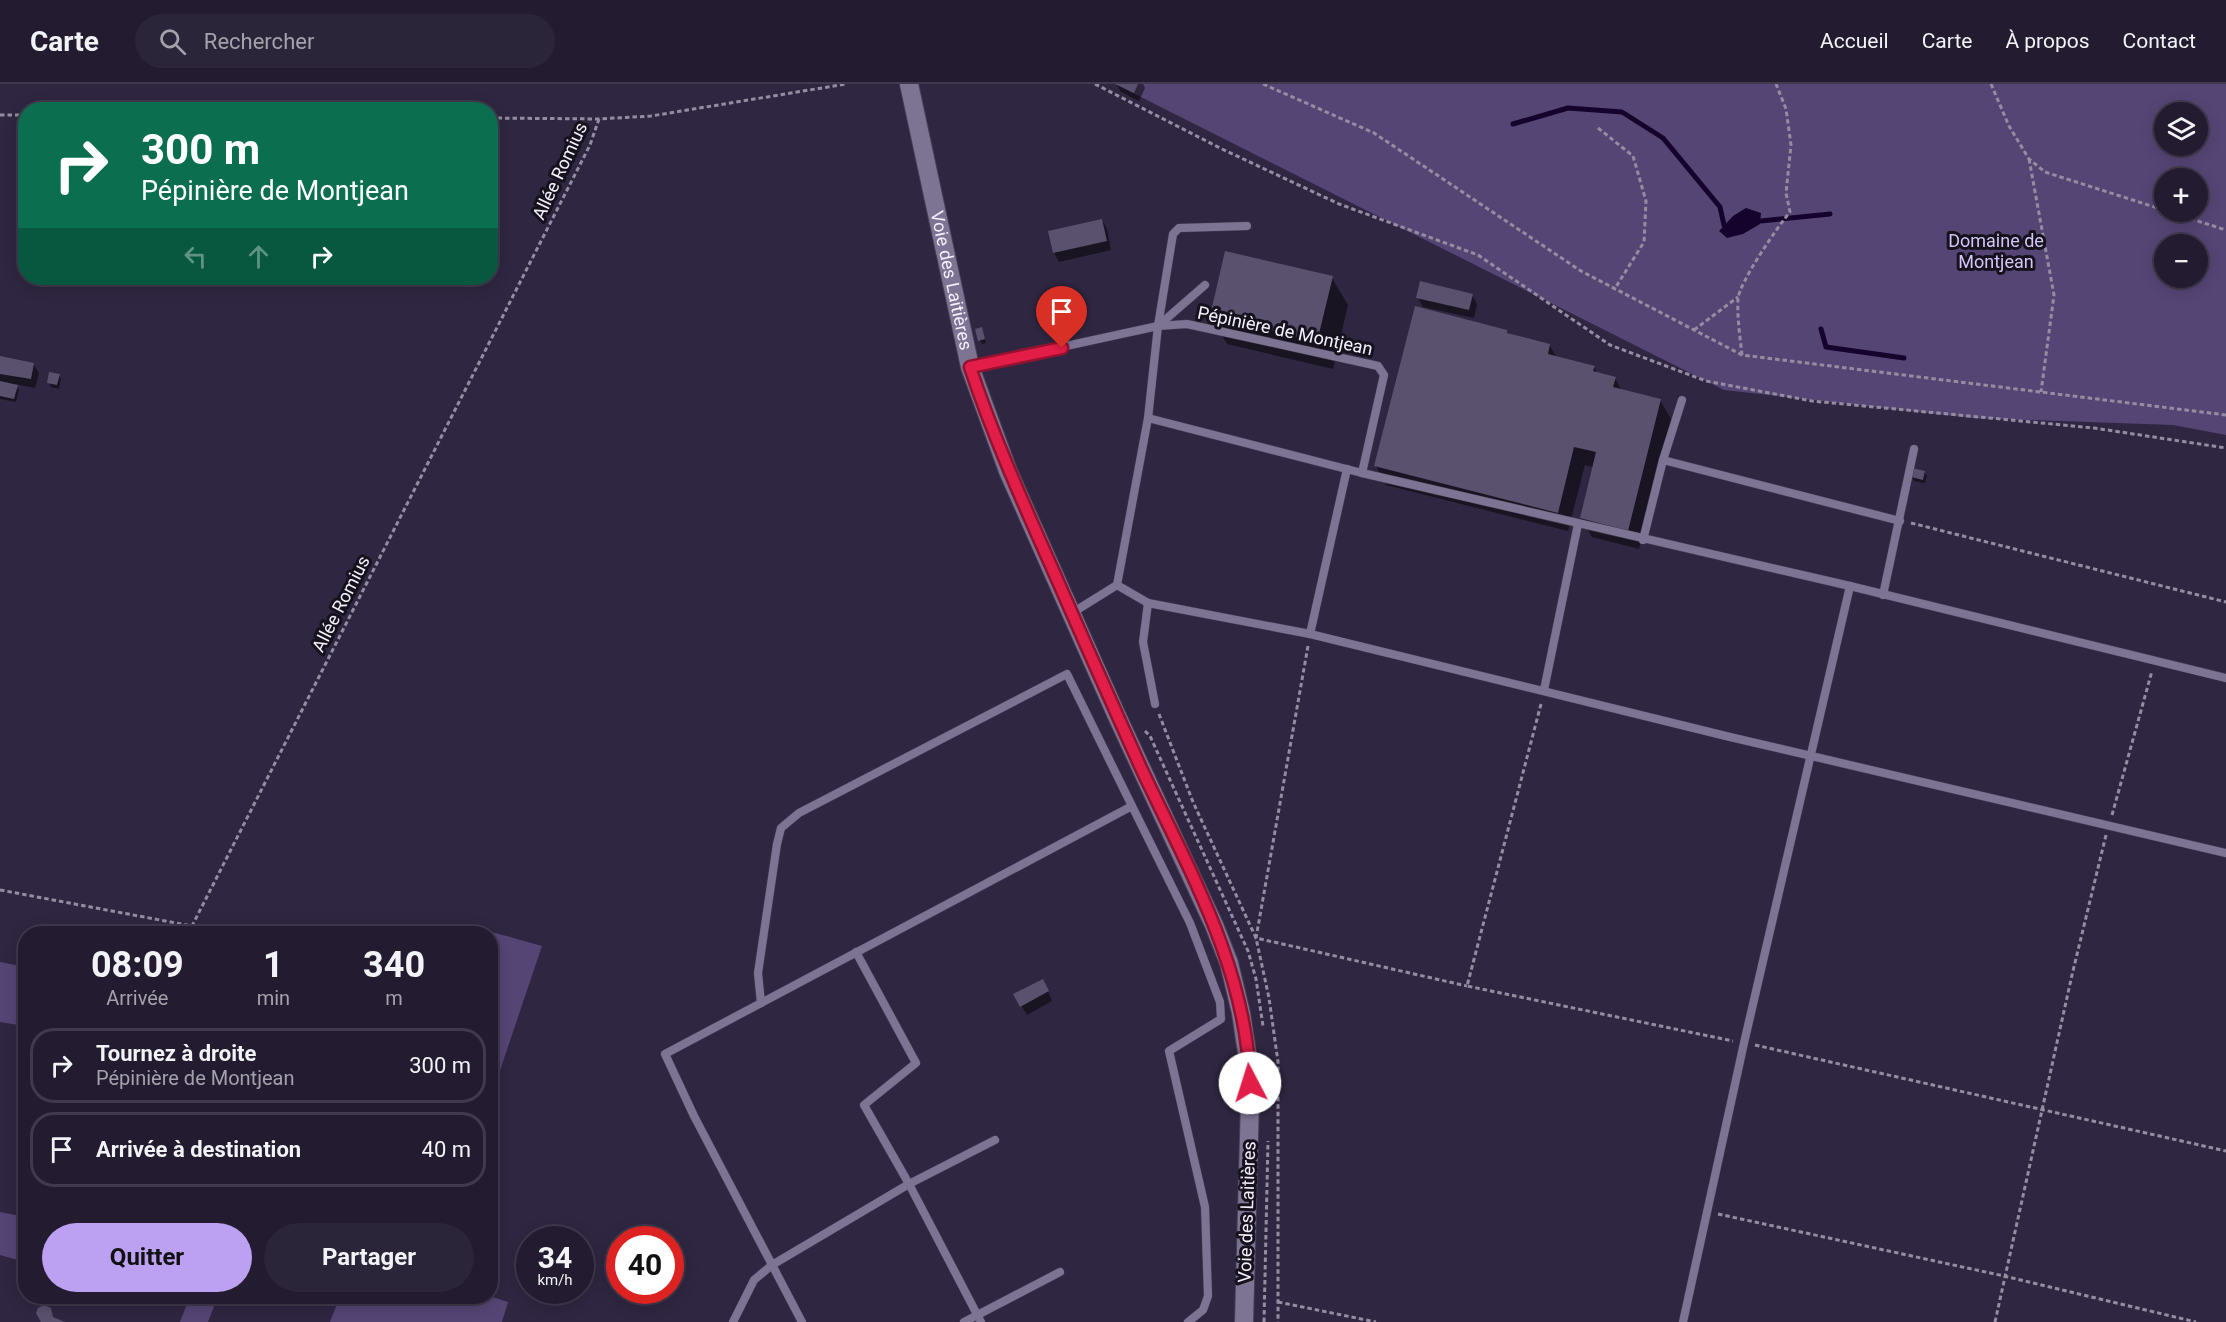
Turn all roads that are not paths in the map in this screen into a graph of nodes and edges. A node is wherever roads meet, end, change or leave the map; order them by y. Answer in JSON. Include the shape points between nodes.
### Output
{"nodes":[{"id":1,"x":909,"y":84,"type":"edge"},
{"id":2,"x":1247,"y":226,"type":"dead end"},
{"id":3,"x":1205,"y":285,"type":"dead end"},
{"id":4,"x":1158,"y":326,"type":"junction"},
{"id":5,"x":970,"y":367,"type":"junction"},
{"id":6,"x":1682,"y":400,"type":"dead end"},
{"id":7,"x":1148,"y":418,"type":"junction"},
{"id":8,"x":1914,"y":449,"type":"dead end"},
{"id":9,"x":1663,"y":460,"type":"junction"},
{"id":10,"x":1347,"y":469,"type":"junction"},
{"id":11,"x":1362,"y":473,"type":"junction"},
{"id":12,"x":1900,"y":521,"type":"junction"},
{"id":13,"x":1578,"y":525,"type":"junction"},
{"id":14,"x":1643,"y":540,"type":"junction"},
{"id":15,"x":1117,"y":585,"type":"junction"},
{"id":16,"x":1850,"y":586,"type":"junction"},
{"id":17,"x":1884,"y":595,"type":"junction"},
{"id":18,"x":1148,"y":603,"type":"junction"},
{"id":19,"x":1072,"y":613,"type":"junction"},
{"id":20,"x":1310,"y":634,"type":"junction"},
{"id":21,"x":2226,"y":678,"type":"edge"},
{"id":22,"x":1544,"y":690,"type":"junction"},
{"id":23,"x":1155,"y":704,"type":"dead end"},
{"id":24,"x":1812,"y":756,"type":"junction"},
{"id":25,"x":1132,"y":806,"type":"junction"},
{"id":26,"x":2226,"y":853,"type":"edge"},
{"id":27,"x":856,"y":952,"type":"junction"},
{"id":28,"x":760,"y":1003,"type":"junction"},
{"id":29,"x":995,"y":1140,"type":"dead end"},
{"id":30,"x":909,"y":1184,"type":"junction"},
{"id":31,"x":772,"y":1265,"type":"junction"},
{"id":32,"x":1060,"y":1272,"type":"dead end"},
{"id":33,"x":979,"y":1318,"type":"edge"},
{"id":34,"x":733,"y":1322,"type":"edge"},
{"id":35,"x":802,"y":1322,"type":"edge"},
{"id":36,"x":964,"y":1322,"type":"edge"},
{"id":37,"x":1188,"y":1322,"type":"edge"},
{"id":38,"x":1244,"y":1322,"type":"edge"},
{"id":39,"x":1683,"y":1322,"type":"edge"}],
"edges":[{"from":1,"to":5,"type":"street","name":"Voie des Laitières"},
{"from":2,"to":4,"type":"lane","via":[[1179,228],[1173,234]]},
{"from":3,"to":4,"type":"lane"},
{"from":4,"to":5,"type":"lane","name":"Pépinière de Montjean"},
{"from":4,"to":7,"type":"lane"},
{"from":4,"to":11,"type":"lane","name":"Pépinière de Montjean","via":[[1187,324],[1378,366],[1384,375]]},
{"from":5,"to":19,"type":"street","name":"Voie des Laitières","via":[[1008,471]]},
{"from":6,"to":9,"type":"lane"},
{"from":7,"to":10,"type":"lane"},
{"from":7,"to":15,"type":"lane"},
{"from":8,"to":12,"type":"lane"},
{"from":9,"to":12,"type":"lane"},
{"from":9,"to":14,"type":"lane"},
{"from":10,"to":11,"type":"lane"},
{"from":10,"to":20,"type":"lane"},
{"from":11,"to":13,"type":"lane"},
{"from":12,"to":17,"type":"lane"},
{"from":13,"to":14,"type":"lane"},
{"from":13,"to":22,"type":"lane"},
{"from":14,"to":16,"type":"lane"},
{"from":15,"to":18,"type":"lane"},
{"from":15,"to":19,"type":"lane"},
{"from":16,"to":17,"type":"lane"},
{"from":16,"to":24,"type":"lane"},
{"from":17,"to":21,"type":"lane"},
{"from":18,"to":20,"type":"lane"},
{"from":18,"to":23,"type":"lane","via":[[1143,642]]},
{"from":19,"to":38,"type":"street","name":"Voie des Laitières","via":[[1214,925],[1239,1003],[1250,1100]]},
{"from":20,"to":22,"type":"lane"},
{"from":22,"to":24,"type":"lane"},
{"from":24,"to":26,"type":"lane"},
{"from":24,"to":39,"type":"lane"},
{"from":25,"to":27,"type":"lane"},
{"from":25,"to":28,"type":"lane","via":[[1067,674],[799,813],[781,828],[777,844],[758,973]]},
{"from":25,"to":37,"type":"lane","via":[[1190,923],[1220,1002],[1221,1019],[1169,1051],[1205,1207],[1208,1296],[1203,1310]]},
{"from":27,"to":28,"type":"lane"},
{"from":27,"to":30,"type":"lane","via":[[916,1064],[864,1105]]},
{"from":28,"to":31,"type":"lane","via":[[665,1054]]},
{"from":29,"to":30,"type":"lane"},
{"from":30,"to":31,"type":"lane"},
{"from":30,"to":33,"type":"lane"},
{"from":31,"to":34,"type":"lane","via":[[754,1280]]},
{"from":31,"to":35,"type":"lane"},
{"from":32,"to":33,"type":"lane"},
{"from":33,"to":36,"type":"lane"}]}
